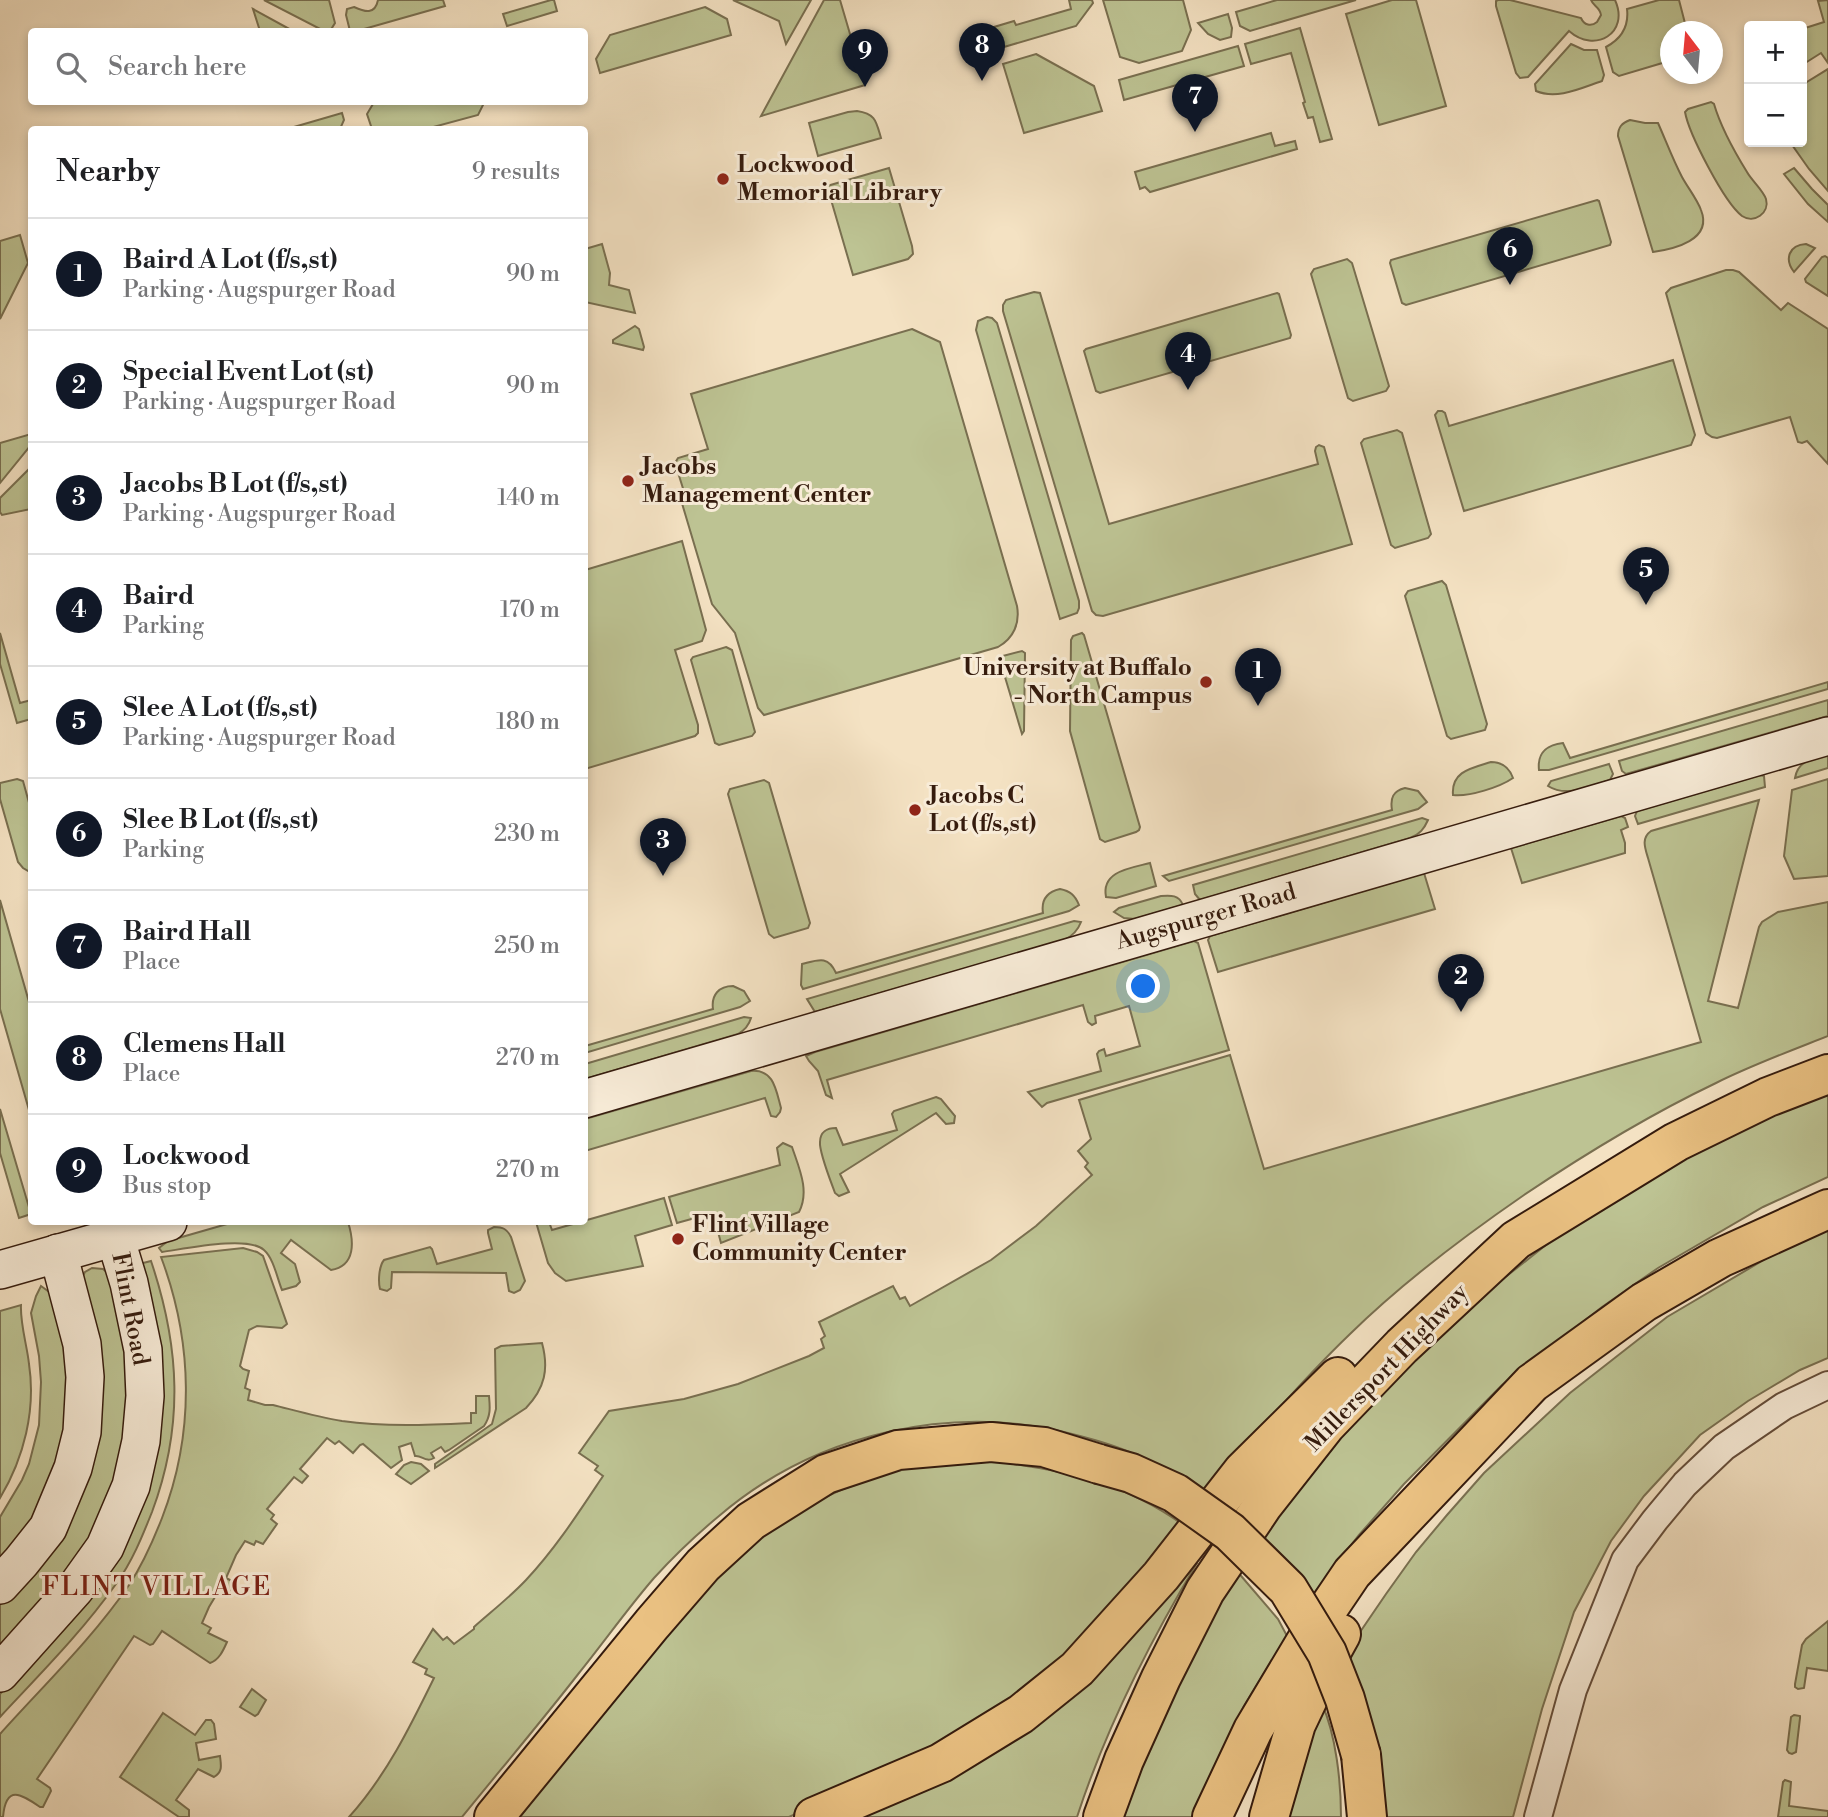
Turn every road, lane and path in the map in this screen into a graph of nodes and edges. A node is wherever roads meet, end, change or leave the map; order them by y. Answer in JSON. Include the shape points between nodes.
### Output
{"nodes":[{"id":1,"x":1828,"y":736,"type":"edge"},
{"id":2,"x":1828,"y":1074,"type":"edge"},
{"id":3,"x":588,"y":1098,"type":"edge"},
{"id":4,"x":1828,"y":1209,"type":"edge"},
{"id":5,"x":157,"y":1225,"type":"edge"},
{"id":6,"x":115,"y":1237,"type":"junction"},
{"id":7,"x":1516,"y":1240,"type":"junction"},
{"id":8,"x":58,"y":1253,"type":"junction"},
{"id":9,"x":0,"y":1270,"type":"edge"},
{"id":10,"x":1828,"y":1385,"type":"edge"},
{"id":11,"x":1454,"y":1465,"type":"junction"},
{"id":12,"x":0,"y":1585,"type":"edge"},
{"id":13,"x":0,"y":1673,"type":"edge"},
{"id":14,"x":494,"y":1817,"type":"edge"},
{"id":15,"x":814,"y":1817,"type":"edge"},
{"id":16,"x":1103,"y":1817,"type":"edge"},
{"id":17,"x":1212,"y":1817,"type":"edge"},
{"id":18,"x":1269,"y":1817,"type":"edge"},
{"id":19,"x":1367,"y":1817,"type":"edge"},
{"id":20,"x":1538,"y":1817,"type":"edge"}],
"edges":[{"from":1,"to":3,"type":"street","name":"Augspurger Road"},
{"from":2,"to":7,"type":"main road","name":"Millersport Highway","via":[[1768,1097],[1676,1142]]},
{"from":4,"to":11,"type":"main road","via":[[1720,1258],[1644,1302],[1532,1383]]},
{"from":5,"to":6,"type":"street"},
{"from":6,"to":8,"type":"street"},
{"from":6,"to":13,"type":"street","name":"Flint Road","via":[[143,1350],[141,1441],[131,1486],[105,1547],[75,1589]]},
{"from":7,"to":15,"type":"main road","via":[[1402,1314],[1382,1333],[1243,1471],[1161,1576],[1077,1669],[1021,1714],[941,1763]]},
{"from":7,"to":16,"type":"main road","name":"Millersport Highway","via":[[1364,1385],[1263,1505],[1205,1591],[1161,1678]]},
{"from":8,"to":9,"type":"street"},
{"from":8,"to":12,"type":"street","via":[[82,1344],[82,1432],[48,1528]]},
{"from":10,"to":20,"type":"street","via":[[1784,1406],[1724,1447],[1685,1484],[1625,1560],[1573,1690]]},
{"from":11,"to":17,"type":"main road","via":[[1352,1573],[1253,1730]]},
{"from":11,"to":18,"type":"main road","via":[[1413,1531],[1353,1612],[1325,1663],[1296,1724]]},
{"from":14,"to":19,"type":"main road","bridge":true,"via":[[652,1623],[703,1565],[751,1521],[826,1474],[898,1450],[991,1442],[1044,1447],[1131,1473],[1175,1493],[1230,1532],[1288,1589],[1327,1653],[1345,1699],[1361,1755]]}]}
